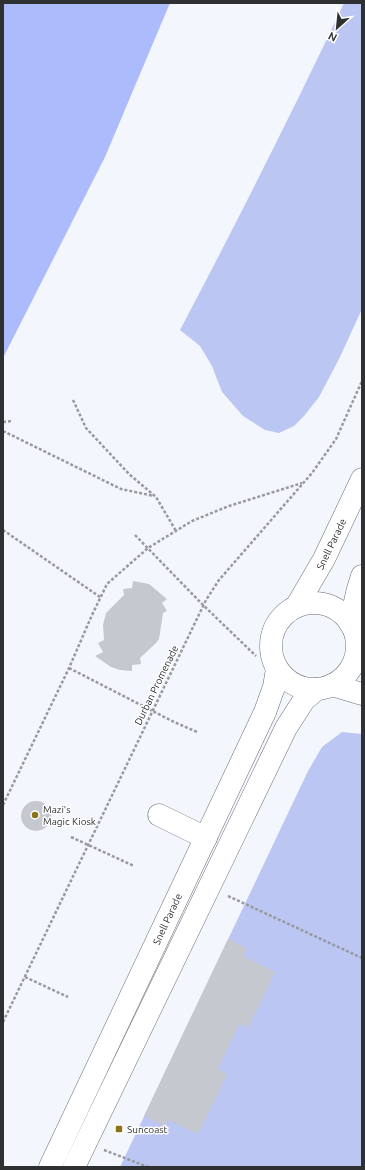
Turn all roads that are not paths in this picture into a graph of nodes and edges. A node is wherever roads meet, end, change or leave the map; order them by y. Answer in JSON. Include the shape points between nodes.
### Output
{"nodes":[{"id":1,"x":362,"y":479,"type":"edge"},
{"id":2,"x":362,"y":576,"type":"edge"},
{"id":3,"x":296,"y":607,"type":"junction"},
{"id":4,"x":356,"y":632,"type":"edge"},
{"id":5,"x":277,"y":669,"type":"junction"},
{"id":6,"x":324,"y":687,"type":"junction"},
{"id":7,"x":362,"y":694,"type":"edge"},
{"id":8,"x":159,"y":815,"type":"dead end"},
{"id":9,"x":206,"y":838,"type":"junction"},
{"id":10,"x":50,"y":1167,"type":"edge"},
{"id":11,"x":74,"y":1167,"type":"edge"}],
"edges":[{"from":1,"to":3,"type":"street","name":"Snell Parade","via":[[324,559]]},
{"from":2,"to":4,"type":"street","via":[[358,589]]},
{"from":3,"to":4,"type":"street","via":[[316,603],[326,605],[343,615]]},
{"from":3,"to":5,"type":"street","via":[[279,620],[273,633],[270,649]]},
{"from":4,"to":6,"type":"street","via":[[357,645],[353,664],[344,676]]},
{"from":5,"to":6,"type":"street","via":[[284,678],[305,689]]},
{"from":5,"to":9,"type":"street","name":"Snell Parade","via":[[265,712]]},
{"from":6,"to":7,"type":"street"},
{"from":6,"to":11,"type":"street","via":[[304,700],[286,728]]},
{"from":8,"to":9,"type":"street"},
{"from":9,"to":10,"type":"street","name":"Snell Parade"}]}
